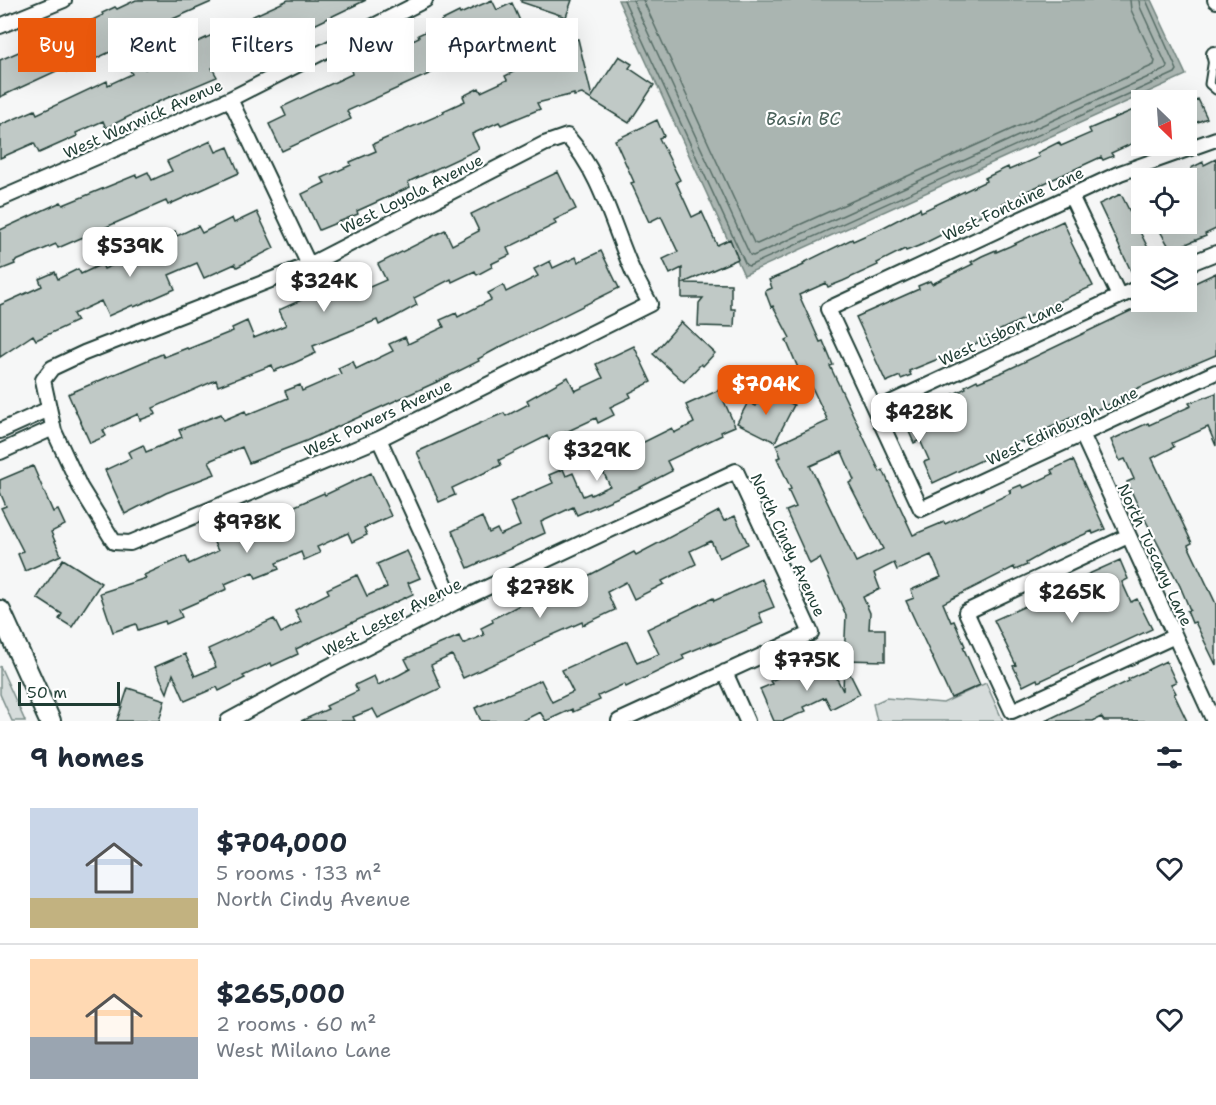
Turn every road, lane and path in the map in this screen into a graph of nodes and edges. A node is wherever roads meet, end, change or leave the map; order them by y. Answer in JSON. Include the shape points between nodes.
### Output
{"nodes":[{"id":1,"x":64,"y":0,"type":"edge"},
{"id":2,"x":425,"y":0,"type":"edge"},
{"id":3,"x":0,"y":26,"type":"edge"},
{"id":4,"x":1215,"y":56,"type":"edge"},
{"id":5,"x":1216,"y":90,"type":"edge"},
{"id":6,"x":230,"y":99,"type":"junction"},
{"id":7,"x":1216,"y":139,"type":"edge"},
{"id":8,"x":1071,"y":196,"type":"junction"},
{"id":9,"x":0,"y":199,"type":"edge"},
{"id":10,"x":1216,"y":253,"type":"edge"},
{"id":11,"x":1197,"y":261,"type":"edge"},
{"id":12,"x":309,"y":265,"type":"junction"},
{"id":13,"x":1131,"y":291,"type":"edge"},
{"id":14,"x":1119,"y":296,"type":"junction"},
{"id":15,"x":650,"y":304,"type":"joint"},
{"id":16,"x":1216,"y":372,"type":"edge"},
{"id":17,"x":49,"y":409,"type":"junction"},
{"id":18,"x":875,"y":410,"type":"junction"},
{"id":19,"x":53,"y":428,"type":"junction"},
{"id":20,"x":0,"y":431,"type":"edge"},
{"id":21,"x":1082,"y":435,"type":"junction"},
{"id":22,"x":380,"y":439,"type":"junction"},
{"id":23,"x":0,"y":452,"type":"edge"},
{"id":24,"x":736,"y":471,"type":"joint"},
{"id":25,"x":1128,"y":536,"type":"junction"},
{"id":26,"x":454,"y":603,"type":"junction"},
{"id":27,"x":0,"y":610,"type":"edge"},
{"id":28,"x":1175,"y":636,"type":"junction"},
{"id":29,"x":725,"y":672,"type":"junction"},
{"id":30,"x":50,"y":721,"type":"edge"},
{"id":31,"x":228,"y":721,"type":"edge"},
{"id":32,"x":619,"y":721,"type":"edge"},
{"id":33,"x":747,"y":721,"type":"edge"},
{"id":34,"x":1214,"y":721,"type":"edge"}],
"edges":[{"from":1,"to":3,"type":"street"},
{"from":2,"to":6,"type":"street","name":"West Warwick Avenue"},
{"from":4,"to":5,"type":"lane","via":[[1209,84]]},
{"from":6,"to":9,"type":"street","name":"West Warwick Avenue"},
{"from":6,"to":12,"type":"street"},
{"from":7,"to":8,"type":"street","name":"West Fontaine Lane","via":[[1120,173]]},
{"from":8,"to":14,"type":"street"},
{"from":8,"to":18,"type":"street","name":"West Fontaine Lane","via":[[828,309]]},
{"from":10,"to":11,"type":"street"},
{"from":12,"to":15,"type":"street","name":"West Loyola Avenue","via":[[544,144],[567,136],[581,151]]},
{"from":12,"to":17,"type":"street","name":"West Loyola Avenue","via":[[52,368],[43,380]]},
{"from":13,"to":14,"type":"street","name":"West Lisbon Lane"},
{"from":14,"to":18,"type":"street","name":"West Lisbon Lane"},
{"from":15,"to":22,"type":"street","name":"West Powers Avenue"},
{"from":16,"to":21,"type":"street","name":"West Edinburgh Lane"},
{"from":17,"to":19,"type":"street"},
{"from":17,"to":20,"type":"street"},
{"from":18,"to":21,"type":"street","name":"West Edinburgh Lane","via":[[921,509]]},
{"from":19,"to":22,"type":"street","name":"West Powers Avenue","via":[[80,487],[114,542],[130,543]]},
{"from":19,"to":23,"type":"street"},
{"from":21,"to":25,"type":"street","name":"North Tuscany Lane"},
{"from":22,"to":26,"type":"street"},
{"from":24,"to":26,"type":"street","name":"West Lester Avenue"},
{"from":24,"to":29,"type":"street","name":"North Cindy Avenue","via":[[811,633]]},
{"from":25,"to":28,"type":"street","name":"North Tuscany Lane"},
{"from":25,"to":28,"type":"street","via":[[966,612],[1012,711]]},
{"from":26,"to":31,"type":"street","name":"West Lester Avenue"},
{"from":27,"to":30,"type":"street"},
{"from":28,"to":34,"type":"street","name":"North Tuscany Lane"},
{"from":29,"to":32,"type":"street"},
{"from":29,"to":33,"type":"street"}]}
